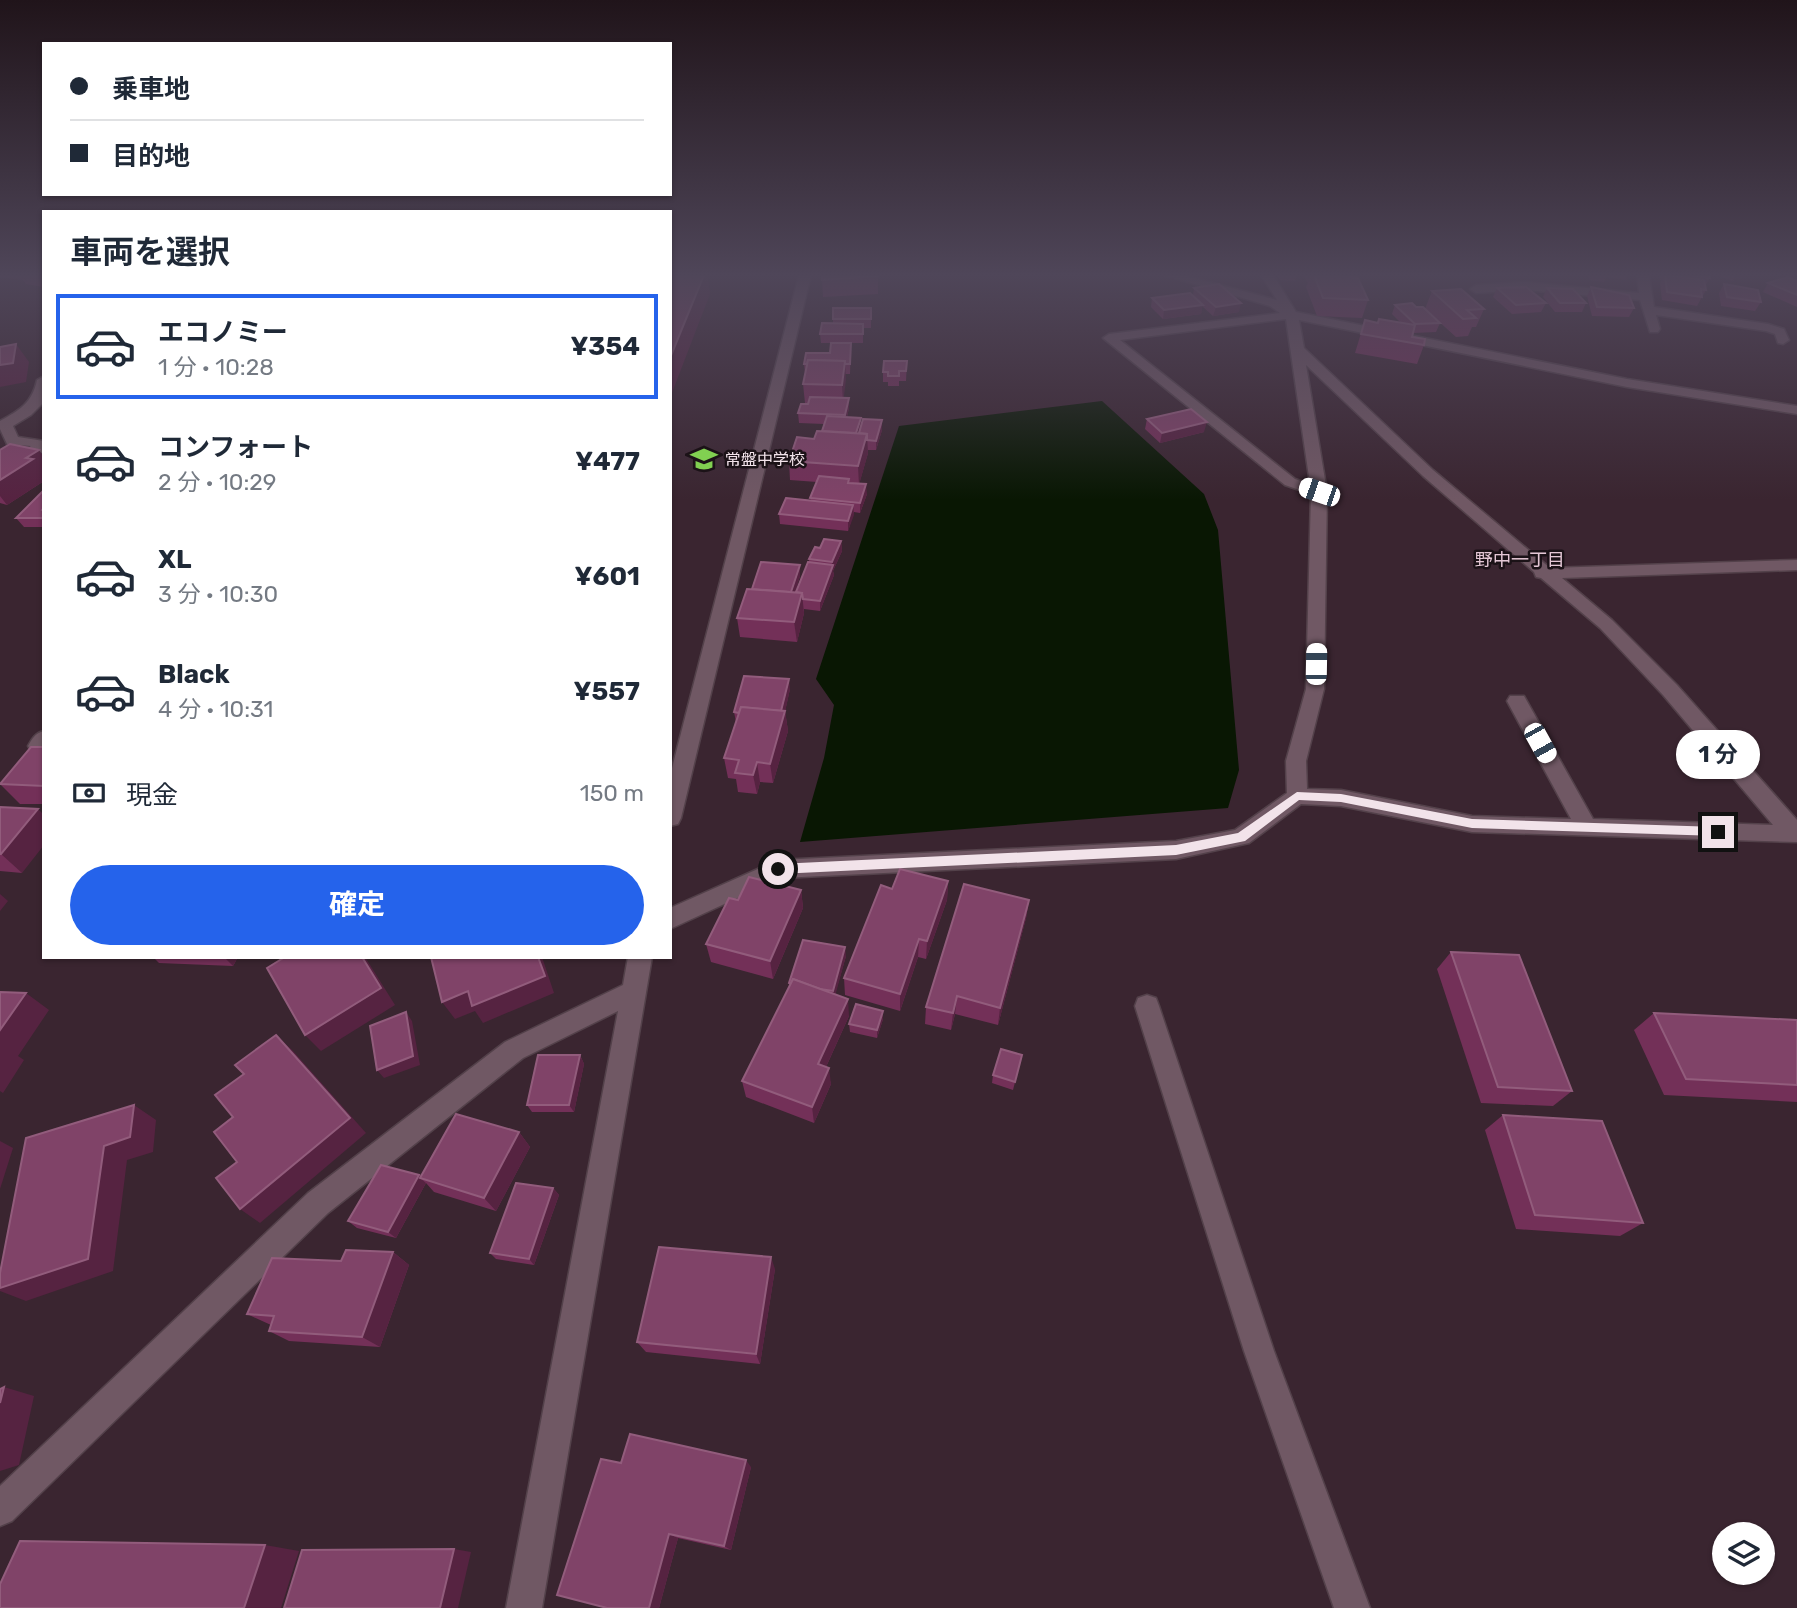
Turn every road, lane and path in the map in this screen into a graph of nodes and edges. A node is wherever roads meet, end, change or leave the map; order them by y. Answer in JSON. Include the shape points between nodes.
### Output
{"nodes":[{"id":1,"x":786,"y":350,"type":"edge"},
{"id":2,"x":1124,"y":350,"type":"edge"},
{"id":3,"x":1298,"y":350,"type":"joint"},
{"id":4,"x":1464,"y":350,"type":"edge"},
{"id":5,"x":42,"y":396,"type":"edge"},
{"id":6,"x":1797,"y":410,"type":"edge"},
{"id":7,"x":42,"y":446,"type":"edge"},
{"id":8,"x":42,"y":446,"type":"edge"},
{"id":9,"x":0,"y":471,"type":"edge"},
{"id":10,"x":1319,"y":492,"type":"junction"},
{"id":11,"x":1797,"y":565,"type":"edge"},
{"id":12,"x":1542,"y":573,"type":"junction"},
{"id":13,"x":1517,"y":701,"type":"dead end"},
{"id":14,"x":1297,"y":796,"type":"junction"},
{"id":15,"x":672,"y":810,"type":"edge"},
{"id":16,"x":1793,"y":826,"type":"edge"},
{"id":17,"x":1586,"y":827,"type":"junction"},
{"id":18,"x":672,"y":918,"type":"edge"},
{"id":19,"x":640,"y":959,"type":"edge"},
{"id":20,"x":633,"y":992,"type":"junction"},
{"id":21,"x":1147,"y":1006,"type":"dead end"},
{"id":22,"x":0,"y":1509,"type":"edge"},
{"id":23,"x":524,"y":1608,"type":"edge"},
{"id":24,"x":1352,"y":1608,"type":"edge"}],
"edges":[{"from":1,"to":15,"type":"street"},
{"from":2,"to":10,"type":"street","via":[[1290,482]]},
{"from":3,"to":10,"type":"street"},
{"from":3,"to":12,"type":"street"},
{"from":4,"to":6,"type":"street","via":[[1616,381]]},
{"from":5,"to":8,"type":"street","via":[[4,425],[12,441]]},
{"from":7,"to":9,"type":"street"},
{"from":10,"to":14,"type":"street","via":[[1315,689],[1296,761]]},
{"from":11,"to":12,"type":"street"},
{"from":12,"to":16,"type":"street","via":[[1606,624]]},
{"from":13,"to":17,"type":"street"},
{"from":14,"to":17,"type":"street","via":[[1341,798],[1472,824]]},
{"from":14,"to":18,"type":"street","via":[[1241,837],[1176,850],[778,869]]},
{"from":16,"to":17,"type":"street"},
{"from":19,"to":20,"type":"street"},
{"from":20,"to":22,"type":"street","via":[[514,1050],[318,1203]]},
{"from":20,"to":23,"type":"street"},
{"from":21,"to":24,"type":"street","via":[[1259,1351]]}]}
